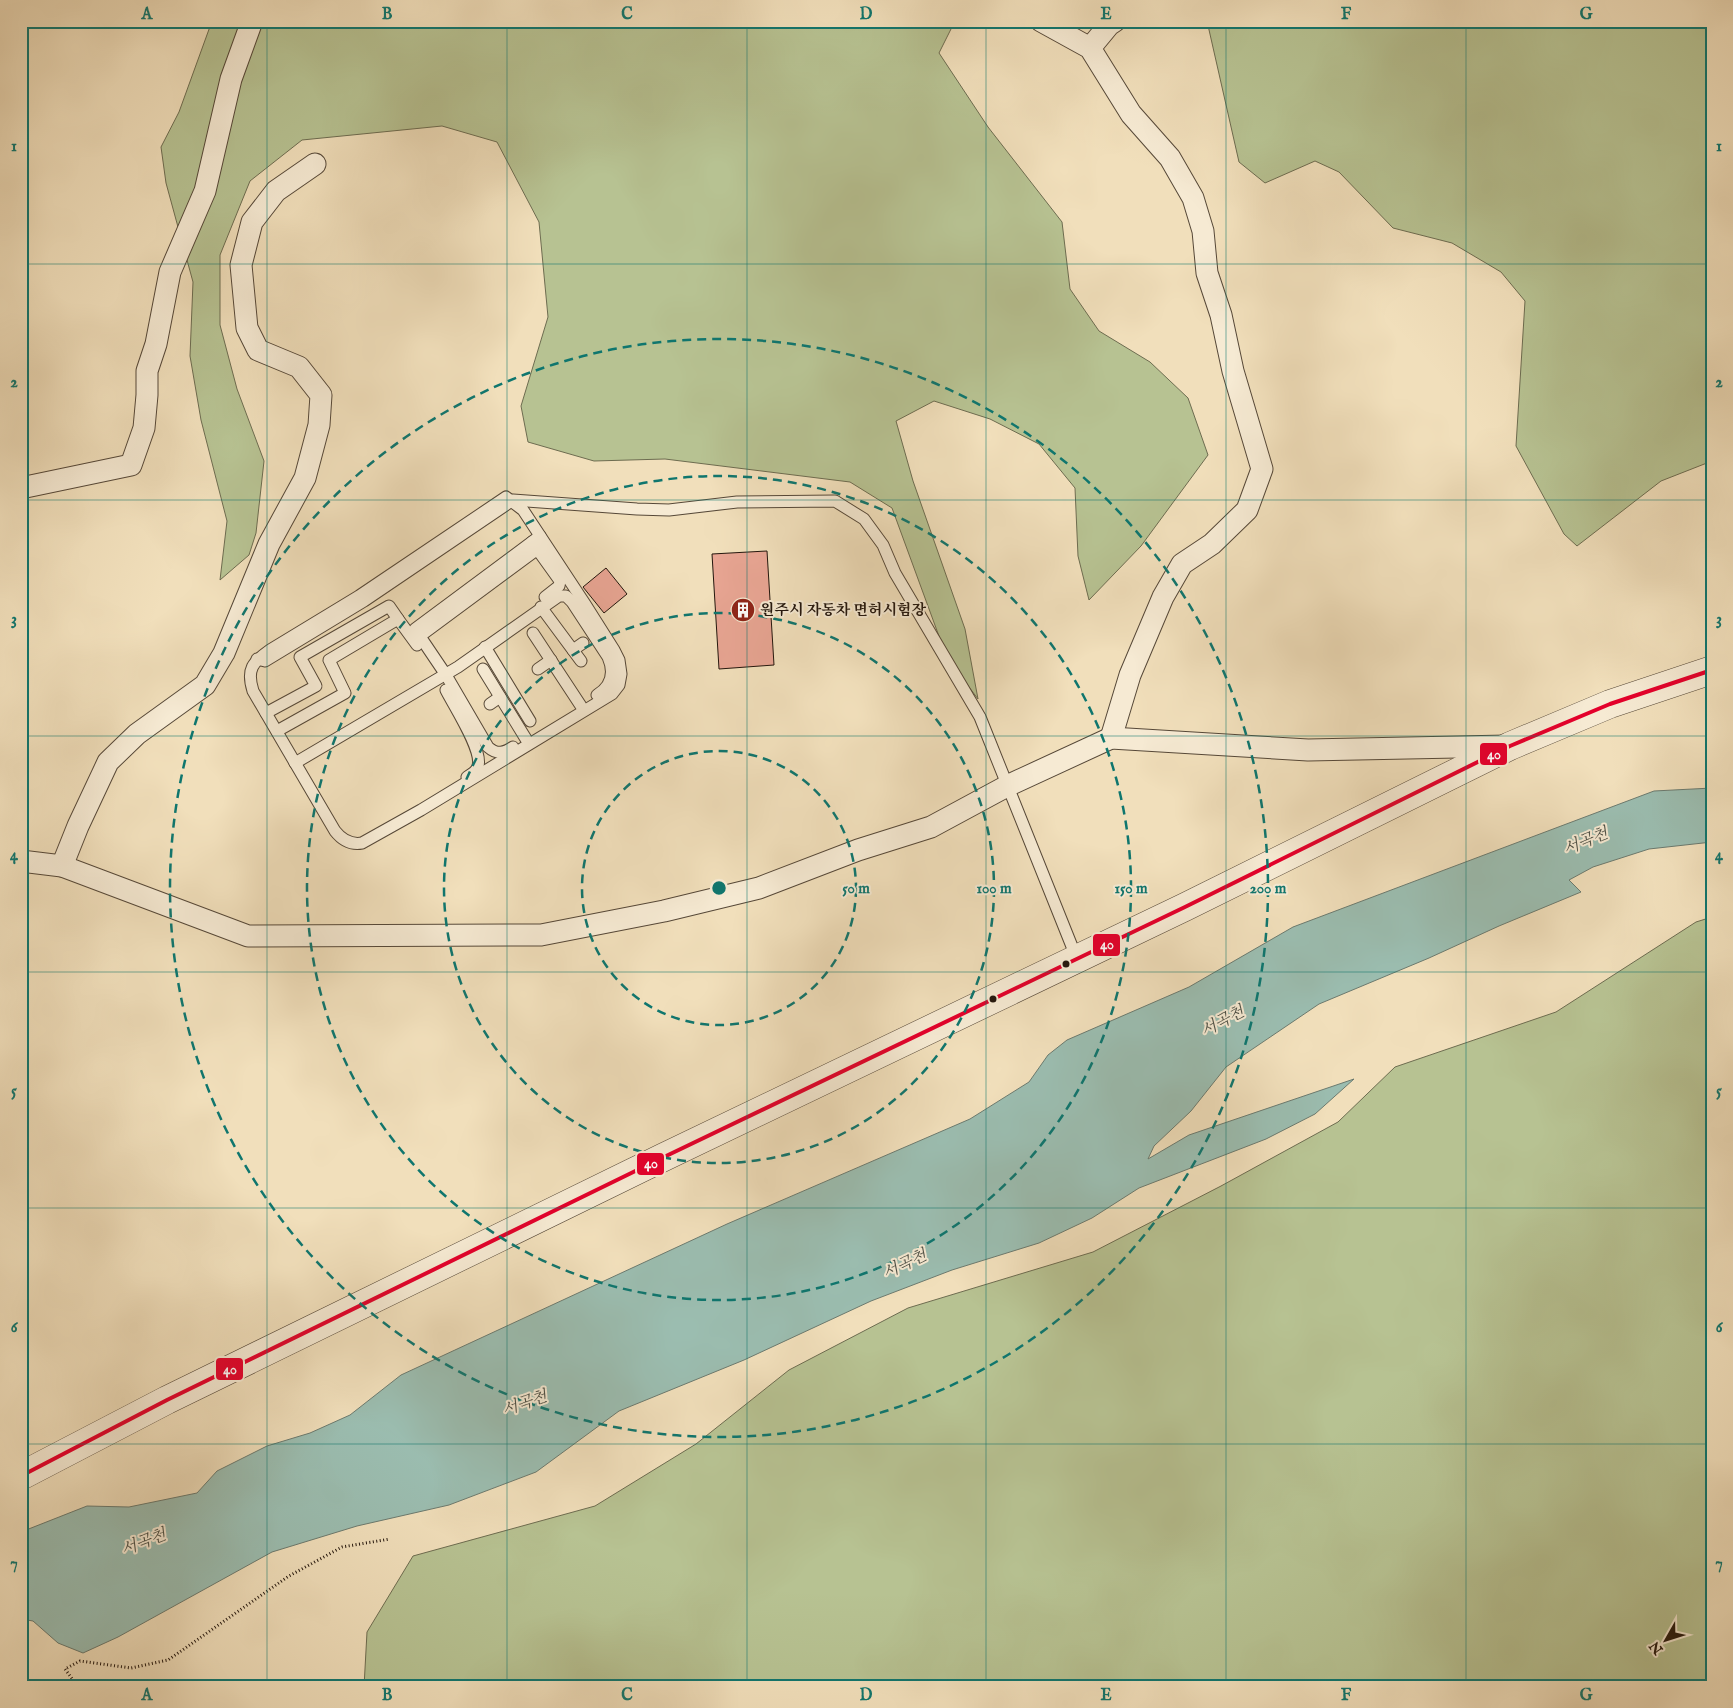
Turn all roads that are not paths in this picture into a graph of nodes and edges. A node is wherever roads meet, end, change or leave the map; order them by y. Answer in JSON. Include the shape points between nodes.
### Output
{"nodes":[{"id":1,"x":252,"y":21,"type":"edge"},
{"id":2,"x":1040,"y":21,"type":"edge"},
{"id":3,"x":1115,"y":21,"type":"edge"},
{"id":4,"x":1090,"y":48,"type":"junction"},
{"id":5,"x":315,"y":164,"type":"dead end"},
{"id":6,"x":21,"y":488,"type":"edge"},
{"id":7,"x":510,"y":499,"type":"junction"},
{"id":8,"x":538,"y":543,"type":"junction"},
{"id":9,"x":541,"y":607,"type":"junction"},
{"id":10,"x":398,"y":619,"type":"junction"},
{"id":11,"x":533,"y":633,"type":"dead end"},
{"id":12,"x":583,"y":643,"type":"dead end"},
{"id":13,"x":484,"y":647,"type":"junction"},
{"id":14,"x":573,"y":650,"type":"junction"},
{"id":15,"x":551,"y":660,"type":"junction"},
{"id":16,"x":581,"y":661,"type":"dead end"},
{"id":17,"x":483,"y":669,"type":"dead end"},
{"id":18,"x":538,"y":669,"type":"dead end"},
{"id":19,"x":1712,"y":670,"type":"edge"},
{"id":20,"x":442,"y":674,"type":"junction"},
{"id":21,"x":500,"y":697,"type":"junction"},
{"id":22,"x":490,"y":704,"type":"dead end"},
{"id":23,"x":581,"y":706,"type":"junction"},
{"id":24,"x":266,"y":713,"type":"junction"},
{"id":25,"x":530,"y":722,"type":"dead end"},
{"id":26,"x":277,"y":731,"type":"junction"},
{"id":27,"x":1111,"y":738,"type":"junction"},
{"id":28,"x":526,"y":739,"type":"junction"},
{"id":29,"x":1510,"y":746,"type":"junction"},
{"id":30,"x":295,"y":759,"type":"junction"},
{"id":31,"x":1007,"y":786,"type":"junction"},
{"id":32,"x":21,"y":861,"type":"edge"},
{"id":33,"x":62,"y":866,"type":"junction"},
{"id":34,"x":1076,"y":959,"type":"junction"},
{"id":35,"x":21,"y":1476,"type":"edge"}],
"edges":[{"from":1,"to":6,"type":"street","via":[[231,78],[205,190],[170,272],[156,344],[147,371],[144,428],[131,465]]},
{"from":2,"to":4,"type":"street"},
{"from":3,"to":4,"type":"street"},
{"from":4,"to":27,"type":"street","via":[[1131,114],[1170,158],[1193,198],[1203,231],[1207,273],[1262,469],[1247,510],[1212,544],[1182,564],[1162,597],[1130,675]]},
{"from":5,"to":33,"type":"street","via":[[276,191],[252,222],[241,265],[247,328],[258,350],[299,367],[321,395],[319,425],[305,478],[269,544],[224,653],[205,685],[137,734],[108,762]]},
{"from":7,"to":8,"type":"lane","via":[[523,510]]},
{"from":7,"to":24,"type":"lane","via":[[257,659],[251,669],[250,682]]},
{"from":7,"to":31,"type":"lane","via":[[669,510],[737,502],[835,501],[864,519],[883,545],[895,573],[980,717]]},
{"from":8,"to":20,"type":"lane","via":[[420,636]]},
{"from":8,"to":20,"type":"lane","via":[[560,582],[559,586]]},
{"from":8,"to":30,"type":"lane","via":[[585,604],[618,660],[621,674],[612,694],[362,843],[353,844],[338,835]]},
{"from":9,"to":13,"type":"lane"},
{"from":9,"to":14,"type":"lane"},
{"from":9,"to":23,"type":"lane","via":[[559,596],[569,598],[611,664],[613,674],[608,687]]},
{"from":10,"to":20,"type":"lane"},
{"from":10,"to":24,"type":"lane","via":[[389,606],[300,657],[316,686]]},
{"from":10,"to":26,"type":"lane","via":[[329,660],[346,693]]},
{"from":11,"to":15,"type":"lane"},
{"from":12,"to":14,"type":"lane"},
{"from":13,"to":20,"type":"lane"},
{"from":13,"to":25,"type":"lane","via":[[523,700]]},
{"from":14,"to":16,"type":"lane"},
{"from":15,"to":18,"type":"lane"},
{"from":15,"to":23,"type":"lane"},
{"from":17,"to":21,"type":"lane"},
{"from":19,"to":29,"type":"street","via":[[1610,704]]},
{"from":20,"to":28,"type":"lane","via":[[488,748],[497,753],[505,752]]},
{"from":20,"to":30,"type":"lane"},
{"from":20,"to":30,"type":"lane","via":[[477,749],[478,766],[476,771],[430,799],[364,837],[353,840],[337,827]]},
{"from":21,"to":22,"type":"lane"},
{"from":21,"to":28,"type":"lane"},
{"from":23,"to":28,"type":"lane"},
{"from":24,"to":26,"type":"lane"},
{"from":26,"to":30,"type":"lane"},
{"from":27,"to":29,"type":"street","via":[[1308,750]]},
{"from":27,"to":31,"type":"street"},
{"from":29,"to":34,"type":"street"},
{"from":31,"to":33,"type":"street","via":[[931,827],[858,850],[759,888],[541,935],[248,936]]},
{"from":31,"to":34,"type":"lane"},
{"from":32,"to":33,"type":"street"},
{"from":34,"to":35,"type":"street","via":[[176,1396]]}]}
